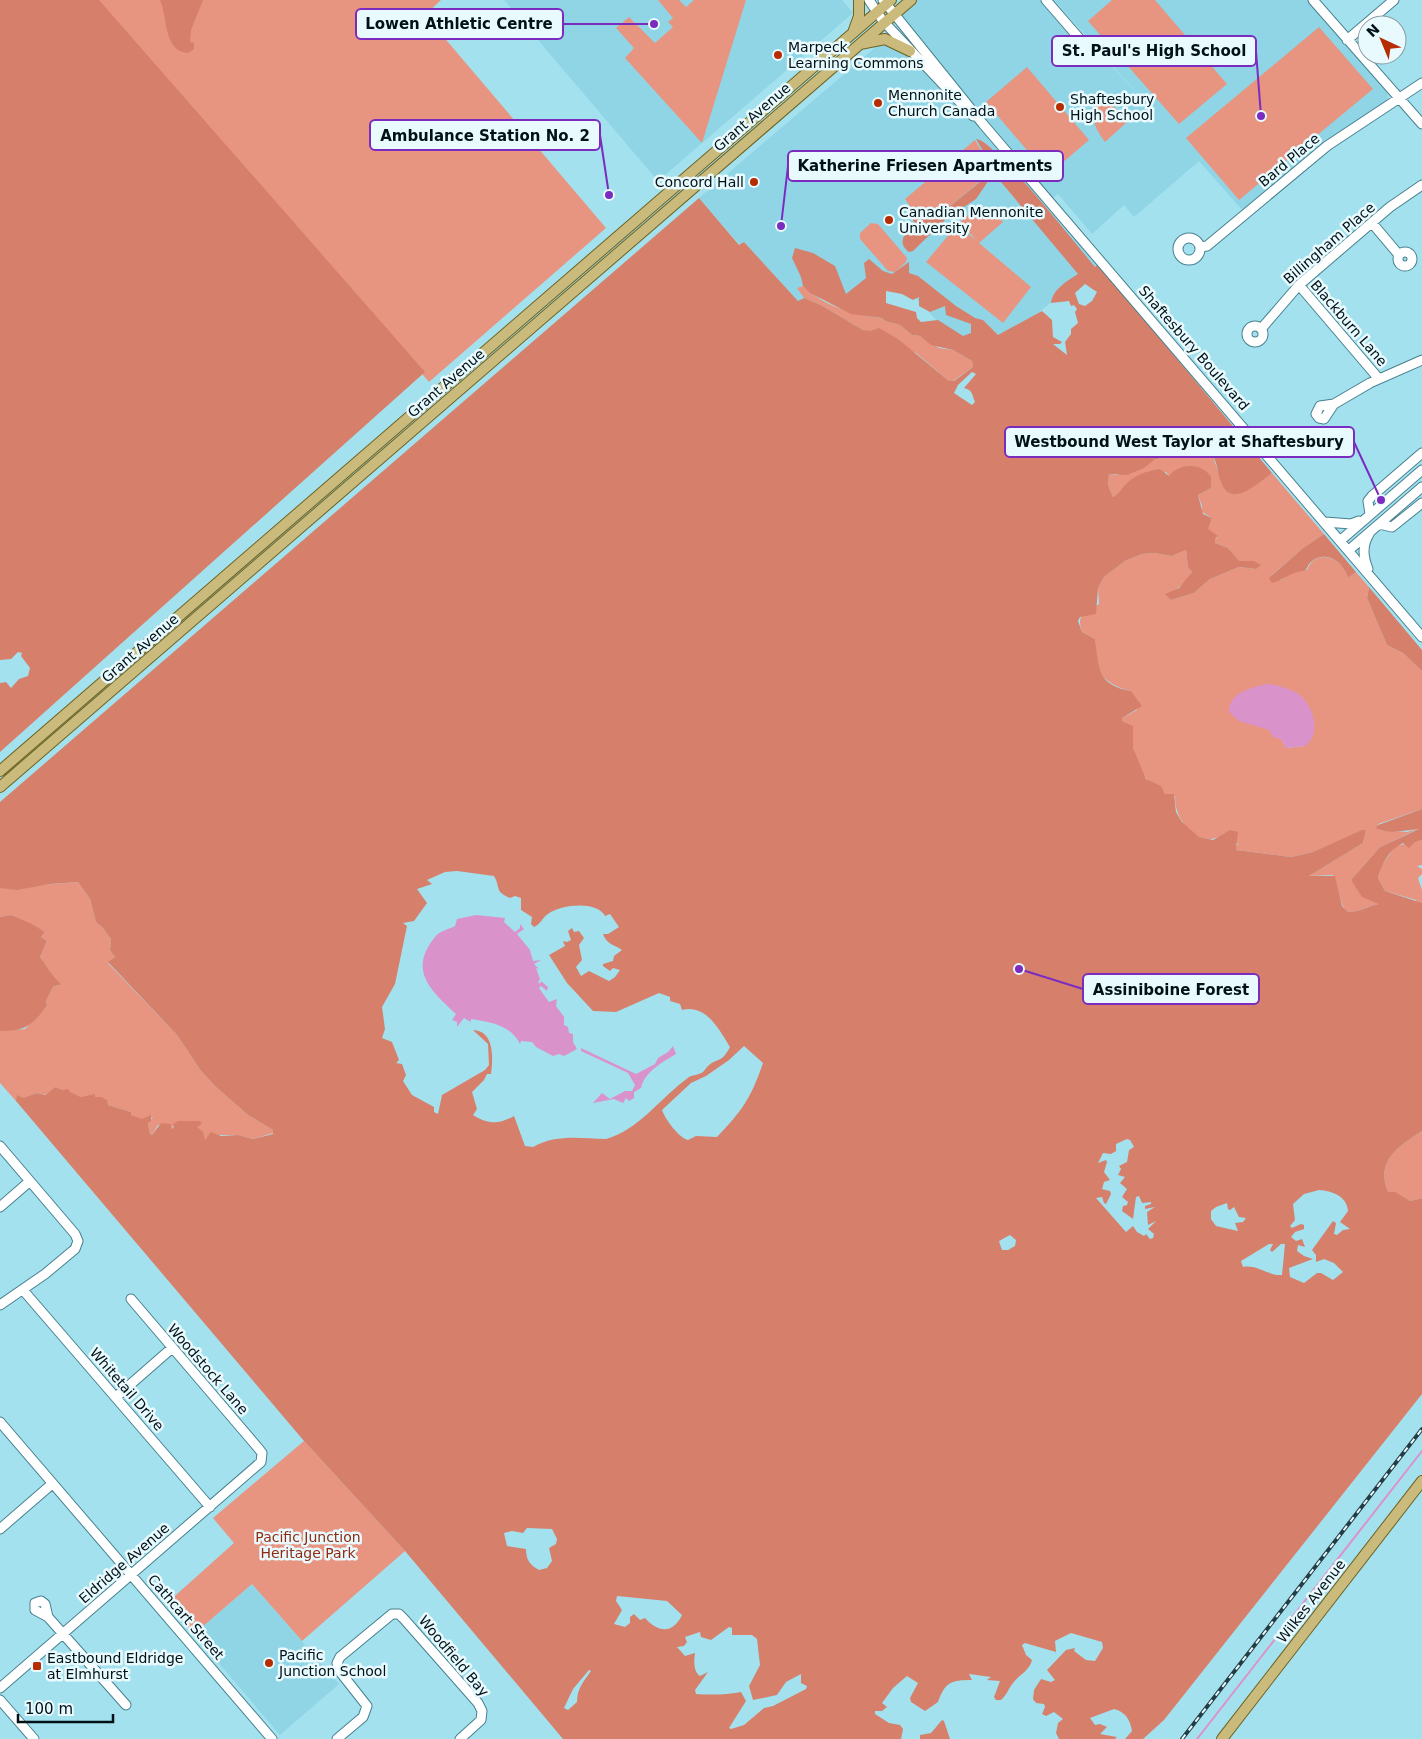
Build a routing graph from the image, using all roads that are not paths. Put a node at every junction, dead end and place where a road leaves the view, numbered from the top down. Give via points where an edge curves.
1 (858, 0) edge
2 (869, 0) edge
3 (911, 0) edge
4 (1046, 0) edge
5 (1313, 0) edge
6 (1394, 0) edge
7 (887, 1) edge
8 (878, 11) junction
9 (894, 15) junction
10 (884, 21) junction
11 (854, 32) junction
12 (1079, 38) dead end
13 (1347, 40) junction
14 (857, 45) junction
15 (910, 51) junction
16 (1422, 83) edge
17 (1400, 98) junction
18 (983, 124) junction
19 (1422, 124) edge
20 (1422, 185) edge
21 (1372, 223) junction
22 (1200, 247) dead end
23 (1399, 255) dead end
24 (1299, 285) junction
25 (1260, 329) dead end
26 (1422, 360) edge
27 (1379, 379) junction
28 (1334, 404) dead end
29 (1422, 453) edge
30 (1422, 470) edge
31 (1422, 487) edge
32 (1422, 503) edge
33 (1367, 516) junction
34 (1325, 522) junction
35 (1376, 527) junction
36 (1341, 540) junction
37 (1349, 550) junction
38 (1372, 578) junction
39 (1422, 637) edge
40 (0, 771) edge
41 (0, 787) edge
42 (0, 1146) edge
43 (30, 1181) junction
44 (0, 1207) edge
45 (23, 1290) junction
46 (131, 1299) dead end
47 (0, 1305) edge
48 (172, 1348) junction
49 (116, 1397) junction
50 (0, 1422) edge
51 (262, 1457) joint
52 (1422, 1481) edge
53 (52, 1484) junction
54 (210, 1507) junction
55 (0, 1529) edge
56 (131, 1575) junction
57 (48, 1617) dead end
58 (64, 1633) junction
59 (0, 1688) edge
60 (0, 1700) edge
61 (126, 1705) dead end
62 (34, 1739) edge
63 (272, 1739) edge
64 (337, 1739) edge
65 (460, 1739) edge
66 (1222, 1739) edge

1 - 11 main road via 859,16
2 - 8 street, Shaftesbury Boulevard
3 - 9 main road, Grant Avenue
4 - 12 street
5 - 13 street
6 - 13 street
7 - 8 main road, Grant Avenue
7 - 9 street, Shaftesbury Boulevard
8 - 10 street, Shaftesbury Boulevard
8 - 11 main road, Grant Avenue
9 - 10 main road, Grant Avenue
9 - 18 street, Shaftesbury Boulevard
10 - 14 main road, Grant Avenue
10 - 15 street, Shaftesbury Boulevard
11 - 40 main road, Grant Avenue
13 - 17 street
14 - 15 main road via 885,39
14 - 41 main road, Grant Avenue
15 - 18 street, Shaftesbury Boulevard
16 - 17 street, Bard Place
17 - 19 street
17 - 22 street, Bard Place via 1340,136 1207,246
18 - 34 street, Shaftesbury Boulevard
20 - 21 street, Billingham Place
21 - 23 street
21 - 24 street, Billingham Place
24 - 25 street, Billingham Place
24 - 27 street, Blackburn Lane
26 - 27 street
27 - 28 street
29 - 33 street via 1372,496 1368,501
30 - 33 street
31 - 35 street
32 - 35 street via 1392,527
33 - 34 street via 1351,524
33 - 36 street
34 - 36 street, Shaftesbury Boulevard
35 - 37 street
35 - 38 street via 1363,548
36 - 37 street, Shaftesbury Boulevard
37 - 38 street, Shaftesbury Boulevard
38 - 39 street, Shaftesbury Boulevard
42 - 43 street
43 - 44 street
43 - 45 street via 78,1241 75,1248
45 - 47 street
45 - 49 street, Whitetail Drive
46 - 48 street, Woodstock Lane
48 - 49 street
48 - 51 street, Woodstock Lane via 259,1448
49 - 54 street, Whitetail Drive
50 - 53 street, Cathcart Street
51 - 54 street, Eldridge Avenue via 258,1466
52 - 66 main road, Wilkes Avenue
53 - 55 street
53 - 56 street, Cathcart Street
54 - 56 street, Eldridge Avenue
56 - 58 street, Eldridge Avenue
56 - 63 street, Cathcart Street
57 - 58 street
58 - 59 street, Eldridge Avenue
58 - 61 street
60 - 62 street
64 - 65 street, Woodfield Bay via 363,1717 367,1706 341,1673 337,1663 340,1656 392,1614 404,1618 478,1703 482,1711 481,1720

